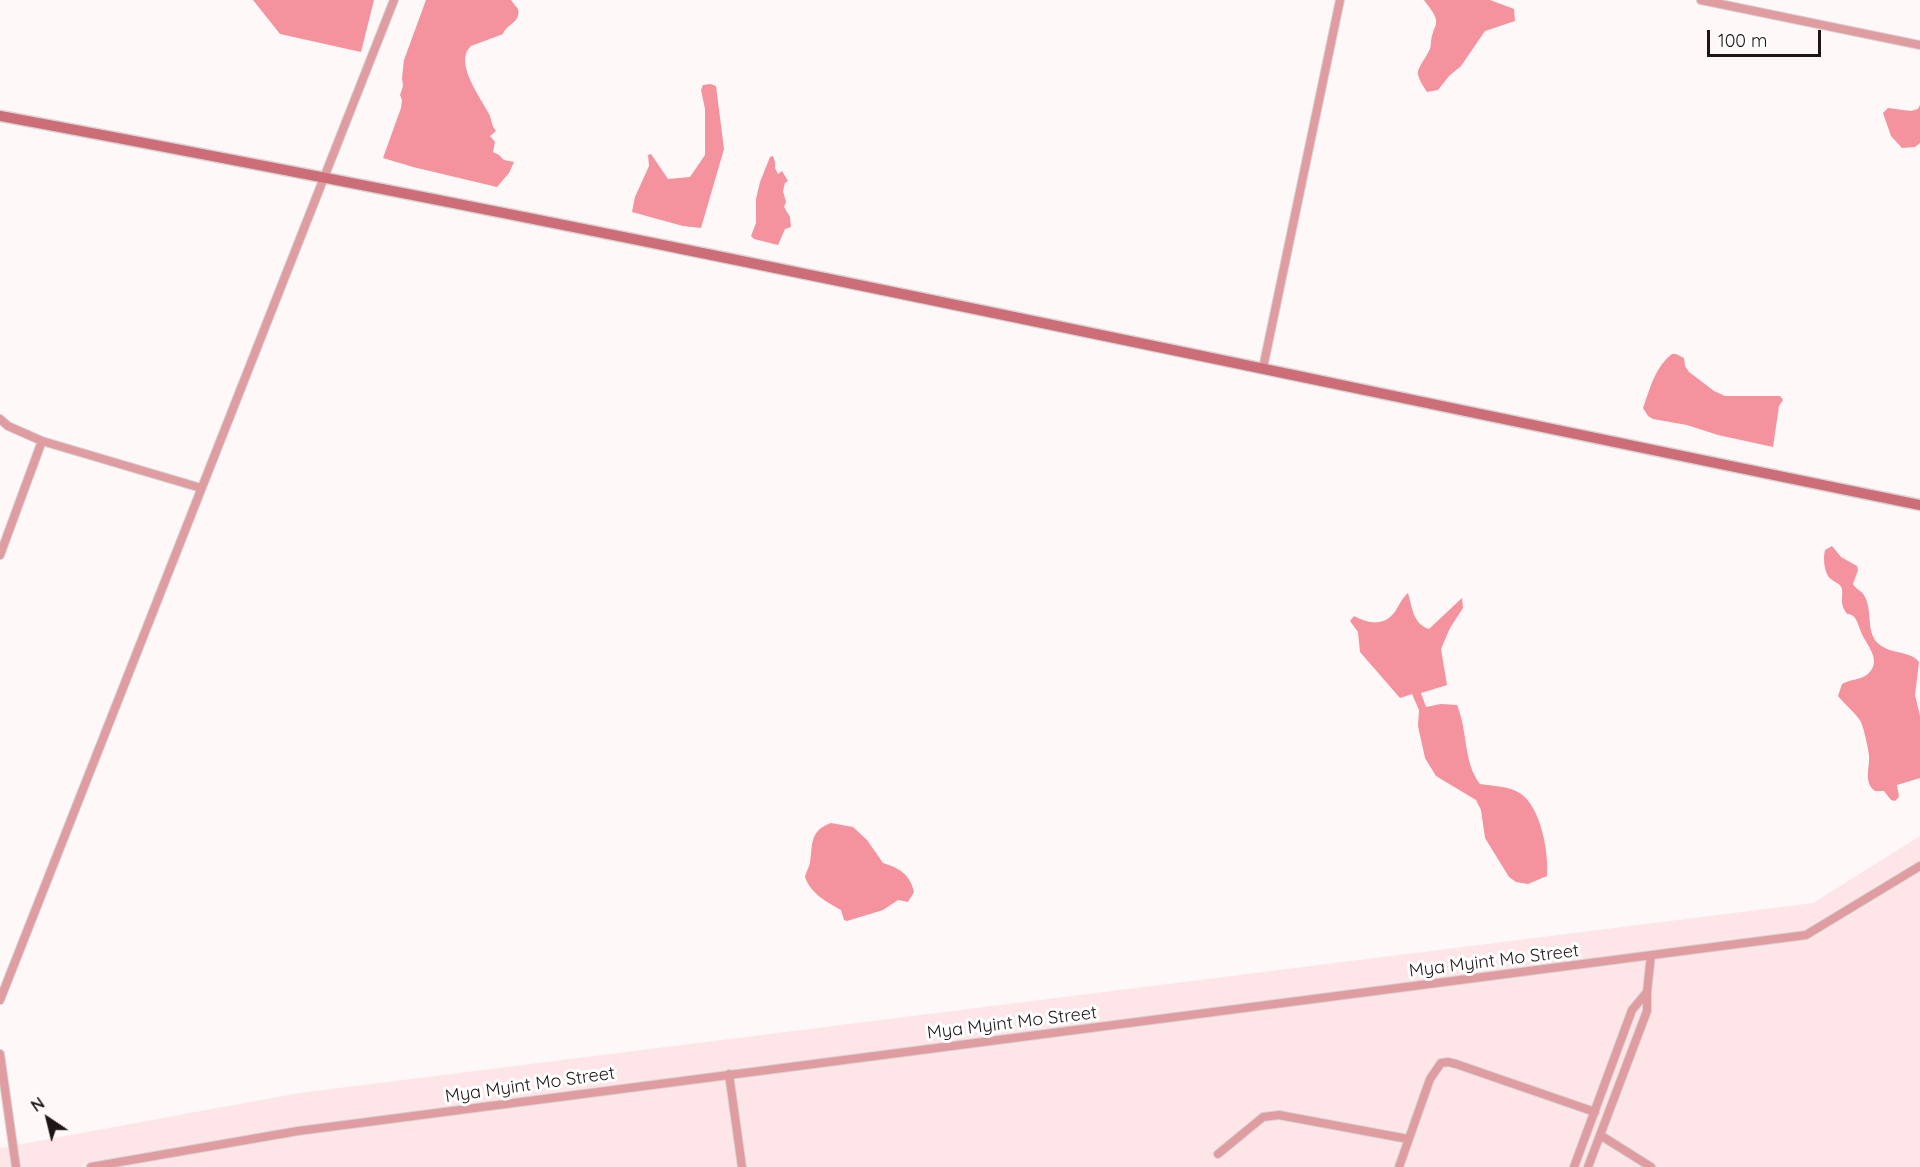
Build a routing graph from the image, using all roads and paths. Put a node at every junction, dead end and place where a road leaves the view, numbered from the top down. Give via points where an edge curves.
1 (394, 0) edge
2 (1340, 0) edge
3 (1701, 0) edge
4 (1920, 45) edge
5 (0, 116) edge
6 (323, 177) junction
7 (1263, 368) junction
8 (0, 419) edge
9 (42, 441) junction
10 (201, 488) junction
11 (1920, 506) edge
12 (0, 555) edge
13 (1920, 866) edge
14 (1651, 955) junction
15 (3, 981) edge
16 (1647, 992) junction
17 (0, 1000) edge
18 (0, 1054) edge
19 (729, 1074) junction
20 (1595, 1112) junction
21 (1600, 1135) junction
22 (1408, 1139) junction
23 (1218, 1154) dead end
24 (16, 1167) edge
25 (91, 1167) edge
26 (742, 1167) edge
27 (1399, 1167) edge
28 (1574, 1167) edge
29 (1588, 1167) edge
30 (1651, 1167) edge

1 - 6 street
2 - 7 street
3 - 4 street
5 - 6 main road
6 - 7 main road
6 - 10 street
7 - 11 main road
8 - 9 street
9 - 10 street
9 - 12 street
10 - 15 street
13 - 14 street, Mya Myint Mo Street via 1806,935
14 - 16 street
14 - 19 street, Mya Myint Mo Street
15 - 17 street
16 - 20 street via 1632,1010
16 - 21 street via 1647,1011
18 - 24 street
19 - 25 street, Mya Myint Mo Street via 298,1131
19 - 26 street
20 - 22 street via 1456,1064 1441,1063 1430,1079
20 - 28 street
21 - 29 street
21 - 30 street
22 - 23 street via 1270,1115
22 - 27 street

